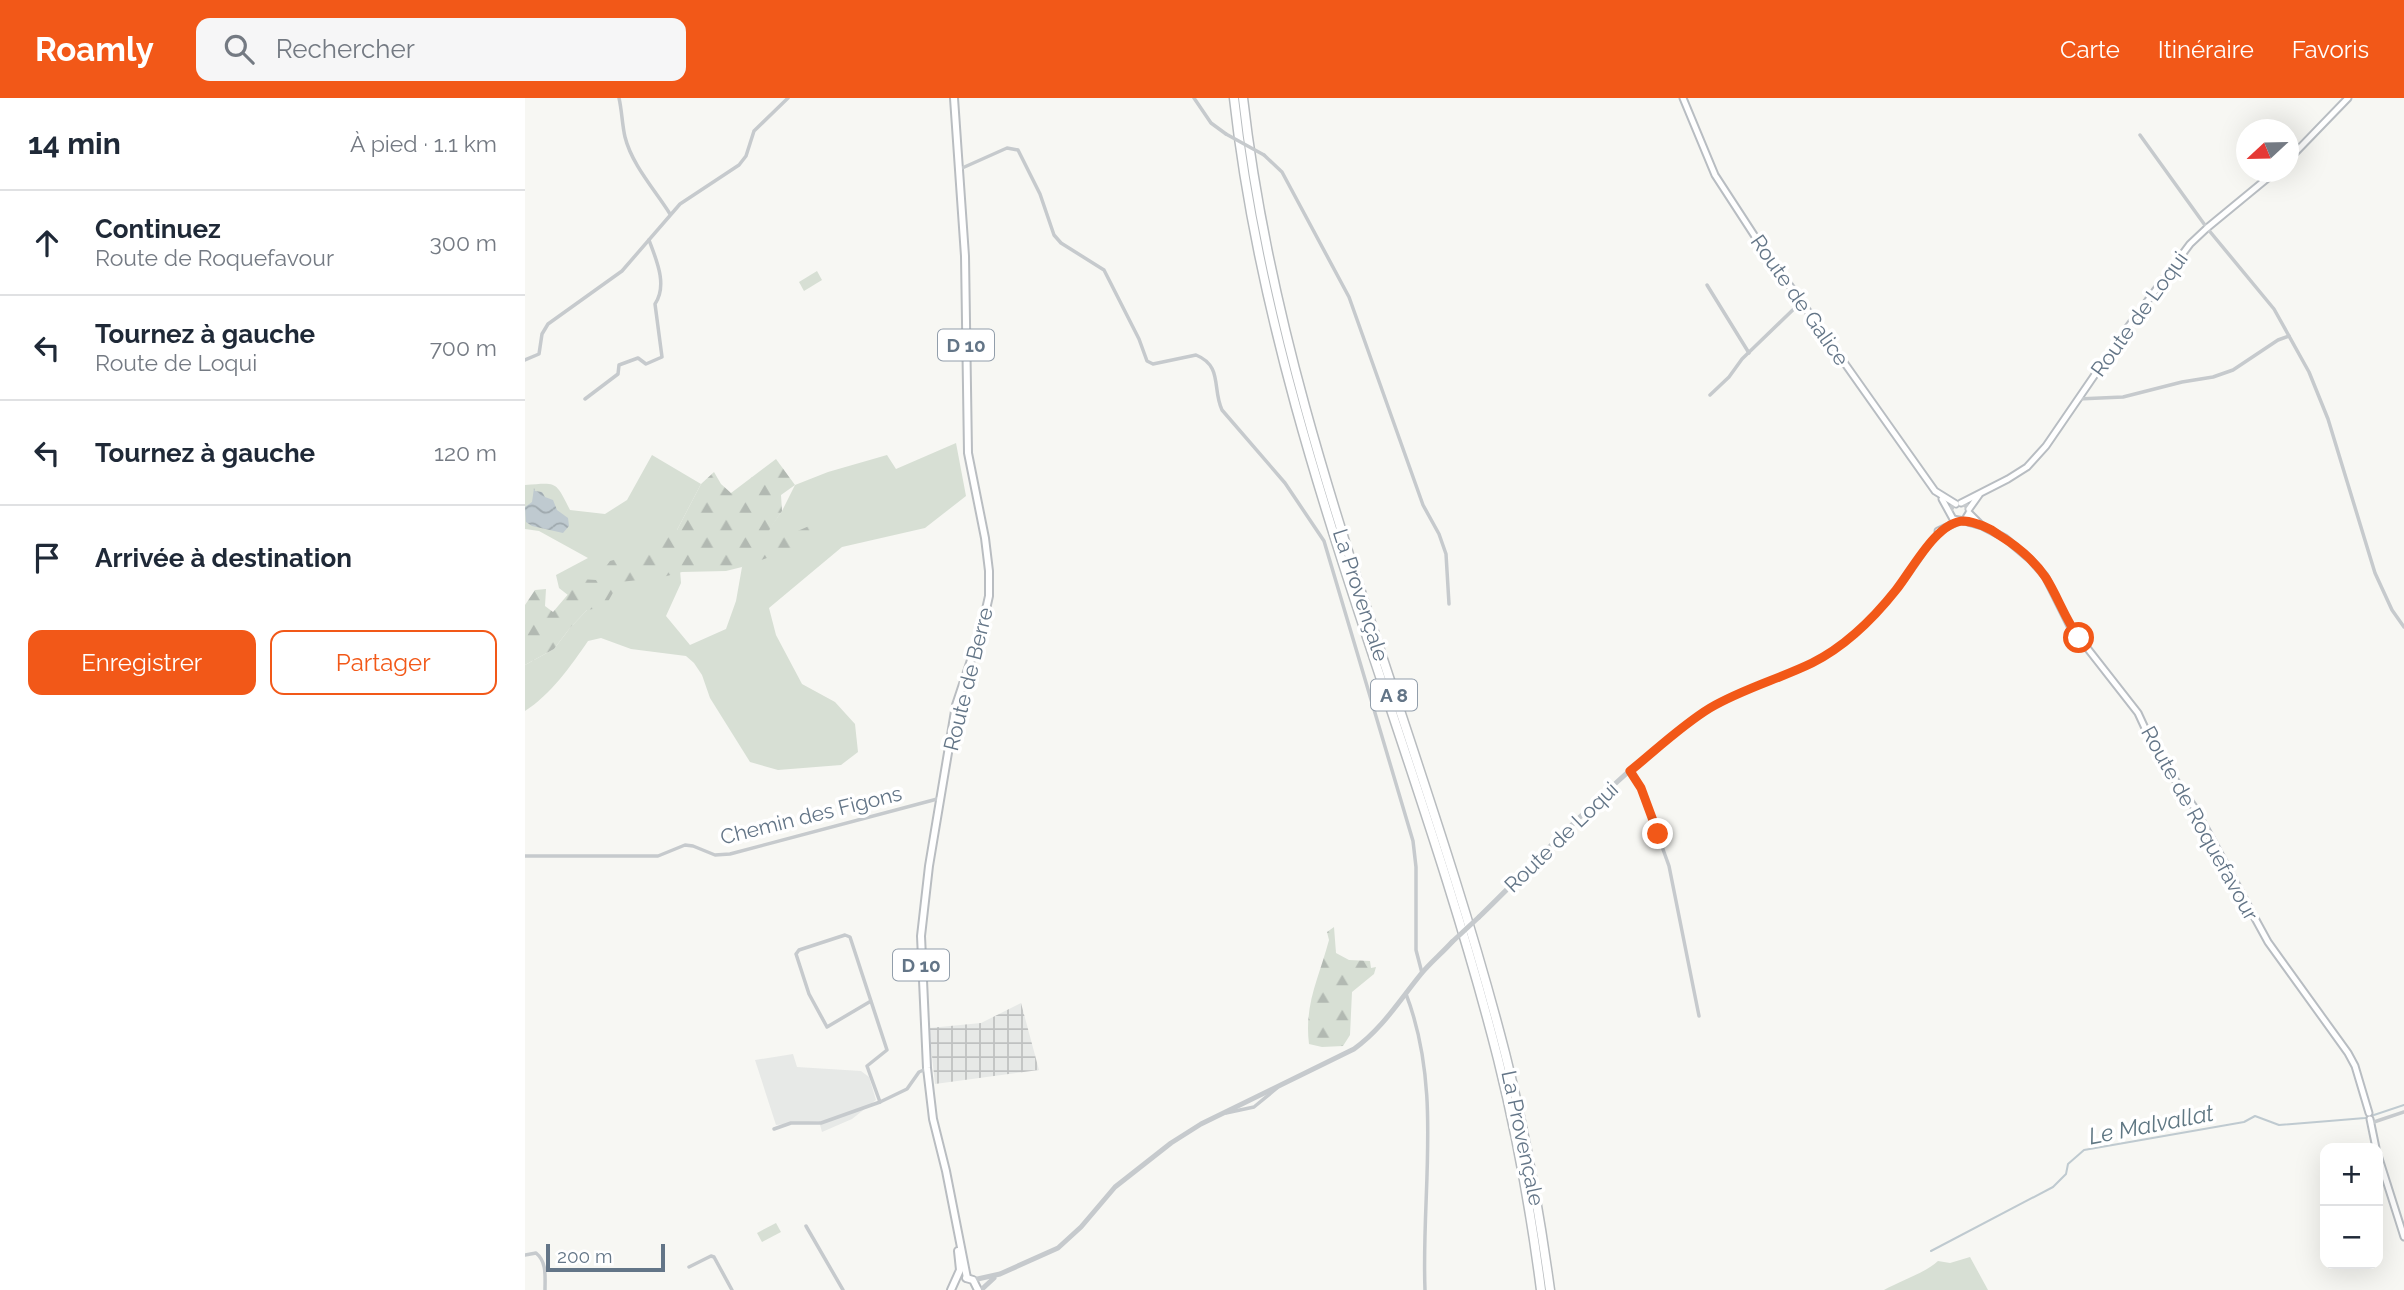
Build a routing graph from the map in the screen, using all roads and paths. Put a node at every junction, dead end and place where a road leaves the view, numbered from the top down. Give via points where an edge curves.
1 (619, 98) edge
2 (788, 98) edge
3 (954, 98) edge
4 (1194, 98) edge
5 (1234, 98) edge
6 (1243, 98) edge
7 (1683, 98) edge
8 (2348, 98) edge
9 (2140, 135) dead end
10 (2299, 148) edge
11 (959, 169) junction
12 (2262, 182) edge
13 (670, 214) junction
14 (2207, 228) junction
15 (649, 240) junction
16 (1707, 285) dead end
17 (1801, 302) junction
18 (2289, 336) junction
19 (1749, 353) junction
20 (525, 360) edge
21 (1710, 395) dead end
22 (585, 399) dead end
23 (2078, 399) junction
24 (1981, 493) junction
25 (1937, 494) junction
26 (1958, 503) junction
27 (1969, 511) junction
28 (1950, 514) junction
29 (1960, 522) junction
30 (1982, 526) junction
31 (1938, 531) junction
32 (1449, 604) dead end
33 (2404, 627) edge
34 (1630, 771) junction
35 (941, 798) junction
36 (525, 856) edge
37 (1422, 972) junction
38 (1406, 994) junction
39 (871, 1001) junction
40 (1699, 1016) dead end
41 (927, 1068) junction
42 (880, 1102) junction
43 (2404, 1112) edge
44 (2370, 1118) junction
45 (774, 1129) dead end
46 (936, 1133) junction
47 (2375, 1143) edge
48 (2383, 1171) edge
49 (806, 1226) dead end
50 (2404, 1237) edge
51 (525, 1255) edge
52 (689, 1267) dead end
53 (1000, 1274) junction
54 (970, 1279) junction
55 (956, 1280) junction
56 (951, 1289) edge
57 (545, 1290) edge
58 (732, 1290) edge
59 (843, 1290) edge
60 (979, 1290) edge
61 (1425, 1290) edge
62 (1541, 1290) edge
63 (1550, 1290) edge

1 - 13 street via 629,147
2 - 13 street via 754,131 739,165
3 - 11 main road, Route de Berre
4 - 32 street, bridge via 1211,123 1276,165 1351,301 1423,505 1446,554
5 - 62 highway, La Provençale / A 8 via 1255,237 1282,362 1339,558 1480,992 1515,1132
6 - 63 highway, La Provençale / A 8 via 1263,234 1291,358 1333,510 1488,989 1523,1130
7 - 17 main road, Route de Galice via 1715,175
8 - 10 main road
9 - 14 street
11 - 35 main road, Route de Berre / D 10 via 968,453 989,583 982,627 956,705
11 - 37 street via 1007,148 1018,150 1054,235 1104,270 1147,361 1153,364 1196,355 1205,360 1217,379 1222,410 1280,476 1321,536 1413,841 1416,950
12 - 14 main road, Route de Loqui
13 - 15 street
14 - 18 street via 2274,309
14 - 23 main road, Route de Loqui via 2165,275
15 - 20 street via 619,273 548,324 540,354
15 - 22 street via 661,274 655,304 662,357 646,364 638,358 619,365 618,374
16 - 19 street
17 - 19 street
17 - 25 main road, Route de Galice
18 - 23 street via 2213,377 2123,397
18 - 33 street via 2328,419 2375,573
19 - 21 street
23 - 24 main road, Route de Loqui via 2046,446 2020,473
24 - 26 main road, Route de Loqui
24 - 27 main road
25 - 26 main road
25 - 28 main road, Route de Galice
26 - 27 street
26 - 28 street
27 - 29 main road
27 - 30 main road
28 - 29 main road, Route de Galice
28 - 31 main road
29 - 30 main road
29 - 31 main road
30 - 44 main road, Route de Roquefavour via 2014,545 2045,576 2070,626 2138,713 2157,754 2194,807 2268,942 2348,1053
31 - 34 street, Route de Loqui via 1888,601 1848,640 1814,662 1709,709
34 - 37 street, Route de Loqui, bridge
34 - 40 street via 1641,788 1669,866
35 - 36 street, Chemin des Figons via 730,854 715,855 685,845 658,856
35 - 41 main road, Route de Berre / D 10 via 921,936
37 - 38 street, Route de Loqui
38 - 53 street, Route de Loqui via 1381,1026 1354,1049 1171,1143 1108,1194 1058,1248
38 - 61 street via 1416,1019 1429,1118
39 - 39 street via 850,937 845,934 796,954 809,994 827,1027
39 - 42 street via 887,1050 867,1066
41 - 42 street via 907,1089
41 - 46 main road, Route de Berre / D 10
42 - 45 street via 821,1123 791,1123
43 - 44 street
44 - 47 main road, Route de Roquefavour
46 - 54 main road, Route de Berre / D 10
46 - 55 main road, Route de Berre / D 10 via 958,1252
48 - 50 main road
49 - 59 street
51 - 57 street via 539,1255
52 - 58 street via 714,1257
53 - 54 street
53 - 60 street
54 - 55 main road
54 - 60 main road, Route de Berre
55 - 56 main road

